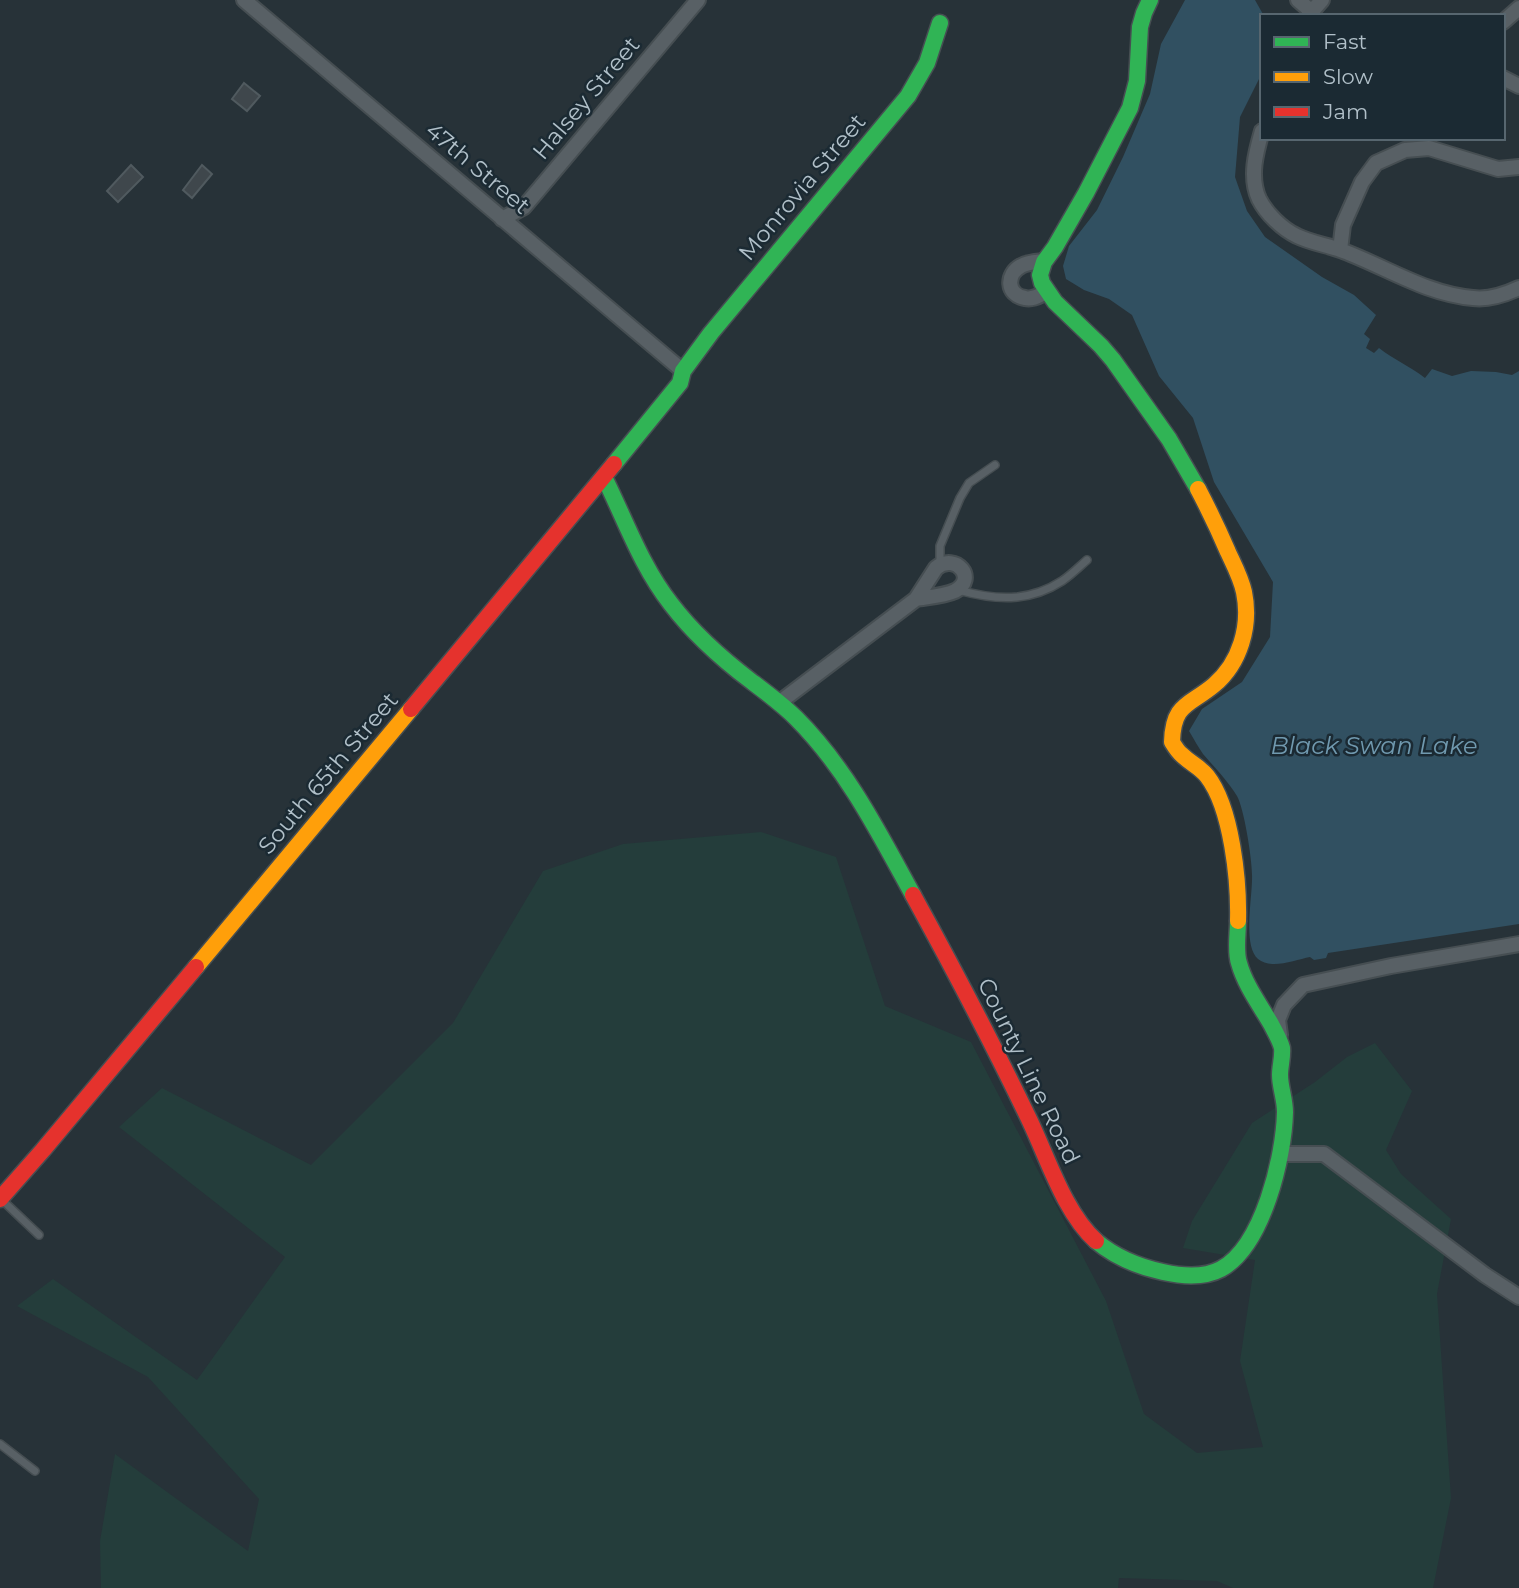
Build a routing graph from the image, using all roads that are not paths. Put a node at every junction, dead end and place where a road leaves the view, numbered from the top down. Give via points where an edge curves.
1 (244, 0) edge
2 (698, 0) edge
3 (1150, 0) edge
4 (1298, 0) edge
5 (1322, 0) edge
6 (1519, 8) edge
7 (1310, 14) edge
8 (1505, 20) edge
9 (940, 23) dead end
10 (1260, 140) edge
11 (1519, 167) edge
12 (502, 219) junction
13 (1340, 250) junction
14 (1044, 261) junction
15 (1519, 288) edge
16 (1047, 292) junction
17 (684, 371) junction
18 (995, 465) dead end
19 (604, 477) junction
20 (1087, 560) dead end
21 (940, 565) junction
22 (957, 590) junction
23 (916, 599) junction
24 (780, 702) junction
25 (1519, 944) edge
26 (1282, 1048) junction
27 (1280, 1154) junction
28 (0, 1199) edge
29 (39, 1235) dead end
30 (1519, 1297) edge
31 (0, 1444) edge
32 (35, 1471) dead end

1 - 12 street, 47th Street
2 - 12 street, Halsey Street via 524,207
3 - 14 street via 1139,27 1132,104 1085,198
4 - 7 street
5 - 7 street
6 - 8 street
9 - 17 street, Monrovia Street via 927,63 908,96
10 - 13 street via 1253,173 1259,199 1275,220 1296,236
11 - 13 street via 1499,169 1429,148 1405,150 1376,163 1343,225
12 - 17 street, 47th Street
13 - 15 street via 1450,296 1495,298
14 - 16 street via 1040,275
14 - 16 street via 1023,264 1009,280 1010,288 1027,299
16 - 26 street via 1103,347 1171,442 1208,508 1245,593 1247,612 1234,662 1223,678 1182,707 1172,725 1172,742 1210,781 1226,820 1238,903 1238,962
17 - 19 street, South 65th Street via 680,383
18 - 21 lane via 969,483 960,498 940,545
19 - 24 street, County Line Road via 663,594 714,649
19 - 28 street, South 65th Street
20 - 22 lane via 1042,592 1011,599
21 - 22 street via 955,563 962,569 964,583
21 - 23 street
22 - 23 street
23 - 24 street
24 - 27 street, County Line Road via 830,757 857,797 972,1005 1069,1205 1101,1246 1136,1264 1185,1276 1223,1269 1238,1255 1263,1215
25 - 26 street via 1303,985 1284,1005 1278,1020
26 - 27 street, County Line Road via 1285,1108
27 - 30 street via 1324,1154
28 - 29 lane
31 - 32 lane

